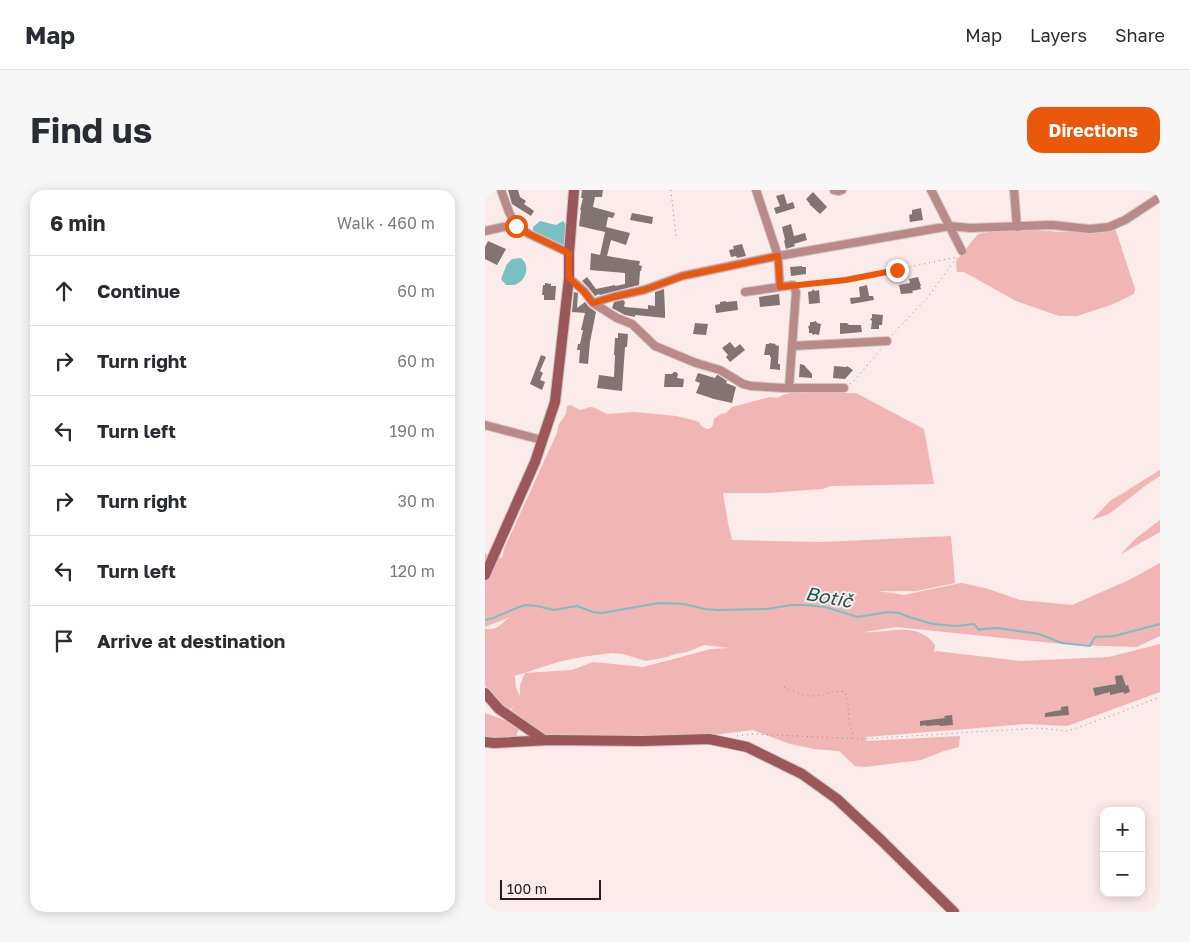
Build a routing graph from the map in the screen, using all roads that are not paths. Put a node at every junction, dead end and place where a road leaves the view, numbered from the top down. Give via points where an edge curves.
1 (501, 190) edge
2 (574, 190) edge
3 (756, 190) edge
4 (834, 190) edge
5 (842, 190) edge
6 (931, 190) edge
7 (1014, 190) edge
8 (1160, 197) edge
9 (516, 226) junction
10 (949, 226) junction
11 (1017, 227) junction
12 (485, 231) edge
13 (569, 253) junction
14 (960, 254) road end
15 (778, 256) junction
16 (569, 278) junction
17 (780, 287) junction
18 (745, 292) dead end
19 (593, 303) junction
20 (887, 341) road end
21 (792, 346) junction
22 (789, 388) junction
23 (844, 388) road end
24 (485, 424) edge
25 (542, 440) junction
26 (485, 575) edge
27 (485, 693) edge
28 (544, 740) junction
29 (485, 742) edge
30 (954, 912) edge

1 - 9 street
2 - 13 street
3 - 15 street
4 - 5 street
6 - 10 street
7 - 11 street
8 - 11 street via 1109,227
9 - 12 street
9 - 13 street
10 - 11 street
10 - 14 street
10 - 15 street
13 - 16 street
15 - 17 street
15 - 19 street via 683,276
16 - 19 street
16 - 25 street via 555,402
17 - 18 street
17 - 21 street via 793,285 796,292
19 - 22 street via 632,324 655,346 696,364 720,370 743,384
20 - 21 street
21 - 22 street
22 - 23 street
24 - 25 street
25 - 26 street
27 - 28 street via 499,709
28 - 29 street
28 - 30 street via 709,739 747,747 802,774 837,799

